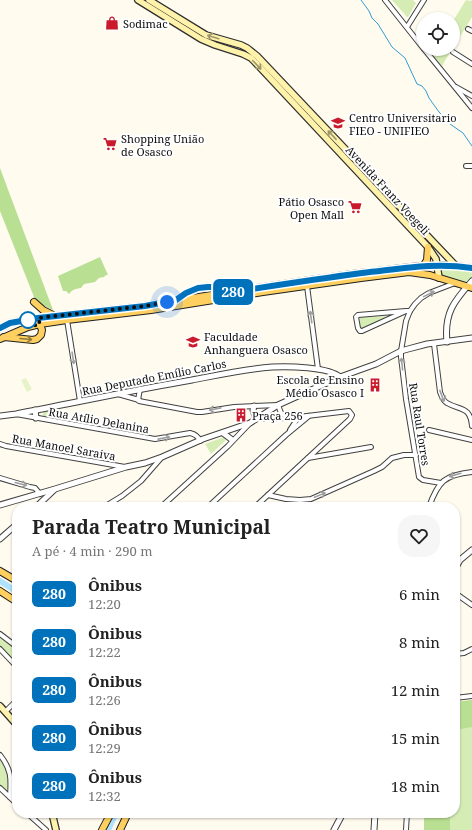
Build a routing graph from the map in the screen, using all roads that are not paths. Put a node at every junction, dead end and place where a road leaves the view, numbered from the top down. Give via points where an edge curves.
1 (138, 0) edge
2 (149, 0) edge
3 (385, 0) edge
4 (422, 0) edge
5 (177, 24) junction
6 (192, 27) junction
7 (407, 27) junction
8 (416, 38) edge
9 (238, 44) junction
10 (246, 48) junction
11 (240, 53) junction
12 (430, 56) edge
13 (459, 56) edge
14 (472, 64) edge
15 (452, 85) junction
16 (472, 96) edge
17 (472, 108) edge
18 (466, 166) dead end
19 (472, 166) edge
20 (416, 224) junction
21 (411, 228) junction
22 (428, 247) junction
23 (424, 265) junction
24 (438, 265) junction
25 (455, 266) junction
26 (472, 268) edge
27 (439, 278) junction
28 (472, 281) edge
29 (455, 283) junction
30 (307, 286) junction
31 (469, 287) edge
32 (34, 302) dead end
33 (408, 311) junction
34 (54, 316) junction
35 (67, 320) junction
36 (39, 321) junction
37 (0, 328) edge
38 (1, 338) edge
39 (472, 338) edge
40 (447, 342) junction
41 (434, 344) junction
42 (401, 351) junction
43 (318, 369) junction
44 (340, 377) junction
45 (140, 389) junction
46 (118, 394) junction
47 (138, 400) junction
48 (80, 401) junction
49 (278, 405) junction
50 (254, 406) junction
51 (35, 410) junction
52 (281, 413) junction
53 (16, 414) junction
54 (309, 415) junction
55 (0, 416) edge
56 (296, 417) junction
57 (36, 418) junction
58 (290, 418) junction
59 (256, 419) junction
60 (276, 419) junction
61 (250, 423) junction
62 (472, 426) edge
63 (239, 427) junction
64 (429, 430) dead end
65 (223, 432) junction
66 (286, 435) junction
67 (230, 439) junction
68 (472, 440) edge
69 (200, 441) junction
70 (0, 444) edge
71 (228, 446) junction
72 (371, 447) dead end
73 (416, 455) junction
74 (162, 457) junction
75 (308, 458) junction
76 (145, 462) junction
77 (126, 467) junction
78 (472, 472) edge
79 (0, 478) edge
80 (141, 481) junction
81 (440, 483) junction
82 (55, 489) junction
83 (40, 494) junction
84 (268, 495) junction
85 (39, 502) edge
86 (42, 502) edge
87 (112, 502) edge
88 (166, 502) edge
89 (213, 502) edge
90 (260, 502) edge
91 (431, 502) edge
92 (0, 505) edge
93 (12, 528) edge
94 (0, 539) edge
95 (472, 550) edge
96 (460, 560) edge
97 (0, 571) edge
98 (12, 578) edge
99 (0, 591) edge
100 (460, 596) edge
101 (12, 599) edge
102 (472, 604) edge
103 (0, 634) edge
104 (12, 643) edge
105 (0, 649) edge
106 (472, 649) edge
107 (460, 653) edge
108 (12, 662) edge
109 (472, 696) edge
110 (460, 697) edge
111 (12, 705) edge
112 (0, 706) edge
113 (5, 712) junction
114 (12, 720) edge
115 (0, 755) edge
116 (0, 788) edge
117 (10, 797) joint
118 (33, 818) edge
119 (53, 818) edge
120 (108, 818) edge
121 (126, 818) edge
122 (340, 818) edge
123 (375, 818) edge
124 (407, 818) edge
125 (46, 830) edge
126 (56, 830) edge
127 (102, 830) edge
128 (120, 830) edge
129 (334, 830) edge
130 (374, 830) edge
131 (406, 830) edge

1 - 5 main road, Avenida Franz Voegeli
2 - 6 main road, Avenida Franz Voegeli
3 - 7 street
4 - 7 street
5 - 6 main road via 183,23
5 - 11 main road, Avenida Franz Voegeli via 206,42
9 -> 6 main road, Avenida Franz Voegeli via 211,37
7 - 8 street
9 - 10 main road, Avenida Franz Voegeli
9 - 11 main road
10 - 11 main road
20 -> 10 main road, Avenida Franz Voegeli via 260,59
11 -> 21 main road, Avenida Franz Voegeli via 255,62
12 - 15 street
13 - 14 street
15 - 16 street
15 - 17 street
18 - 19 street
20 - 21 main road
20 - 25 main road, Avenida Franz Voegeli
21 - 22 main road, Avenida Franz Voegeli
22 - 23 main road
22 - 24 main road, Avenida Franz Voegeli
23 - 24 main road
23 - 34 main road via 145,306
24 - 25 main road
24 - 27 main road, Avenida Franz Voegeli
25 - 26 main road
27 - 29 main road
27 - 30 main road via 409,272
28 - 31 street
29 - 31 main road
33 -> 29 street via 421,298
30 - 35 main road
43 -> 30 street
31 - 40 street via 450,310 446,328
32 - 34 main road
33 - 33 street via 358,315 358,328 362,331
33 - 42 street, Rua Raul Torres
34 - 36 main road
35 - 36 main road
35 -> 48 street
36 - 37 main road via 10,323
36 - 38 main road
38 -> 36 main road via 37,339 42,330
39 - 40 street
40 - 41 street
41 - 42 street
41 -> 62 street via 442,399 467,412 471,417
42 - 44 street via 376,364
73 -> 42 street, Rua Raul Torres via 403,379
43 - 44 street, Rua Deputado Emílio Carlos
43 - 45 street, Rua Deputado Emílio Carlos via 271,367
44 - 49 street
45 - 46 street, Rua Deputado Emílio Carlos
45 - 47 street
46 - 47 street
46 - 48 street, Rua Deputado Emílio Carlos
50 -> 47 street via 197,412
48 - 51 street, Rua Deputado Emílio Carlos
49 - 50 street
49 - 52 street
49 - 59 street
50 - 59 street
51 - 53 street, Rua Deputado Emílio Carlos
51 - 57 street
52 - 58 street
52 - 60 street
53 - 55 street, Rua Deputado Emílio Carlos
53 - 57 street, Rua Atílio Delanina
54 - 56 street
54 - 66 street
54 - 75 street via 349,411 352,415
56 - 58 street
56 - 66 street via 295,424
57 -> 69 street, Rua Atílio Delanina via 155,439 190,433
58 - 60 street
59 - 60 street
59 - 61 street
61 - 63 street
61 - 71 street
63 - 65 street
63 - 67 street
64 - 68 street
65 - 67 street
65 - 69 street
66 - 89 street
67 - 71 street
69 - 74 street
70 - 77 street, Rua Manoel Saraiva
71 - 88 street
72 - 75 street
73 - 81 street, Rua Raul Torres via 420,478
84 -> 73 street via 286,499 311,499 382,467 392,458
74 - 76 street
74 - 80 street
75 - 84 street
76 - 77 street
76 - 80 street via 149,467 148,472
77 - 82 street
78 -> 81 street via 450,476
79 -> 83 street via 35,488
80 - 87 street
81 - 91 street
82 - 83 street
82 - 86 street
83 - 85 street
83 - 92 street
84 - 90 street
93 - 94 street
95 - 96 street
97 - 98 main road
99 - 101 main road
100 - 102 street
103 - 104 street
105 - 108 street
106 - 107 street
109 - 110 street
111 - 113 street
112 - 113 main road
113 - 114 main road
115 - 117 street via 10,772
116 - 117 street
118 - 125 street
119 - 126 main road
120 - 127 main road
121 - 128 main road
122 - 129 street
123 - 130 street
124 - 131 street

